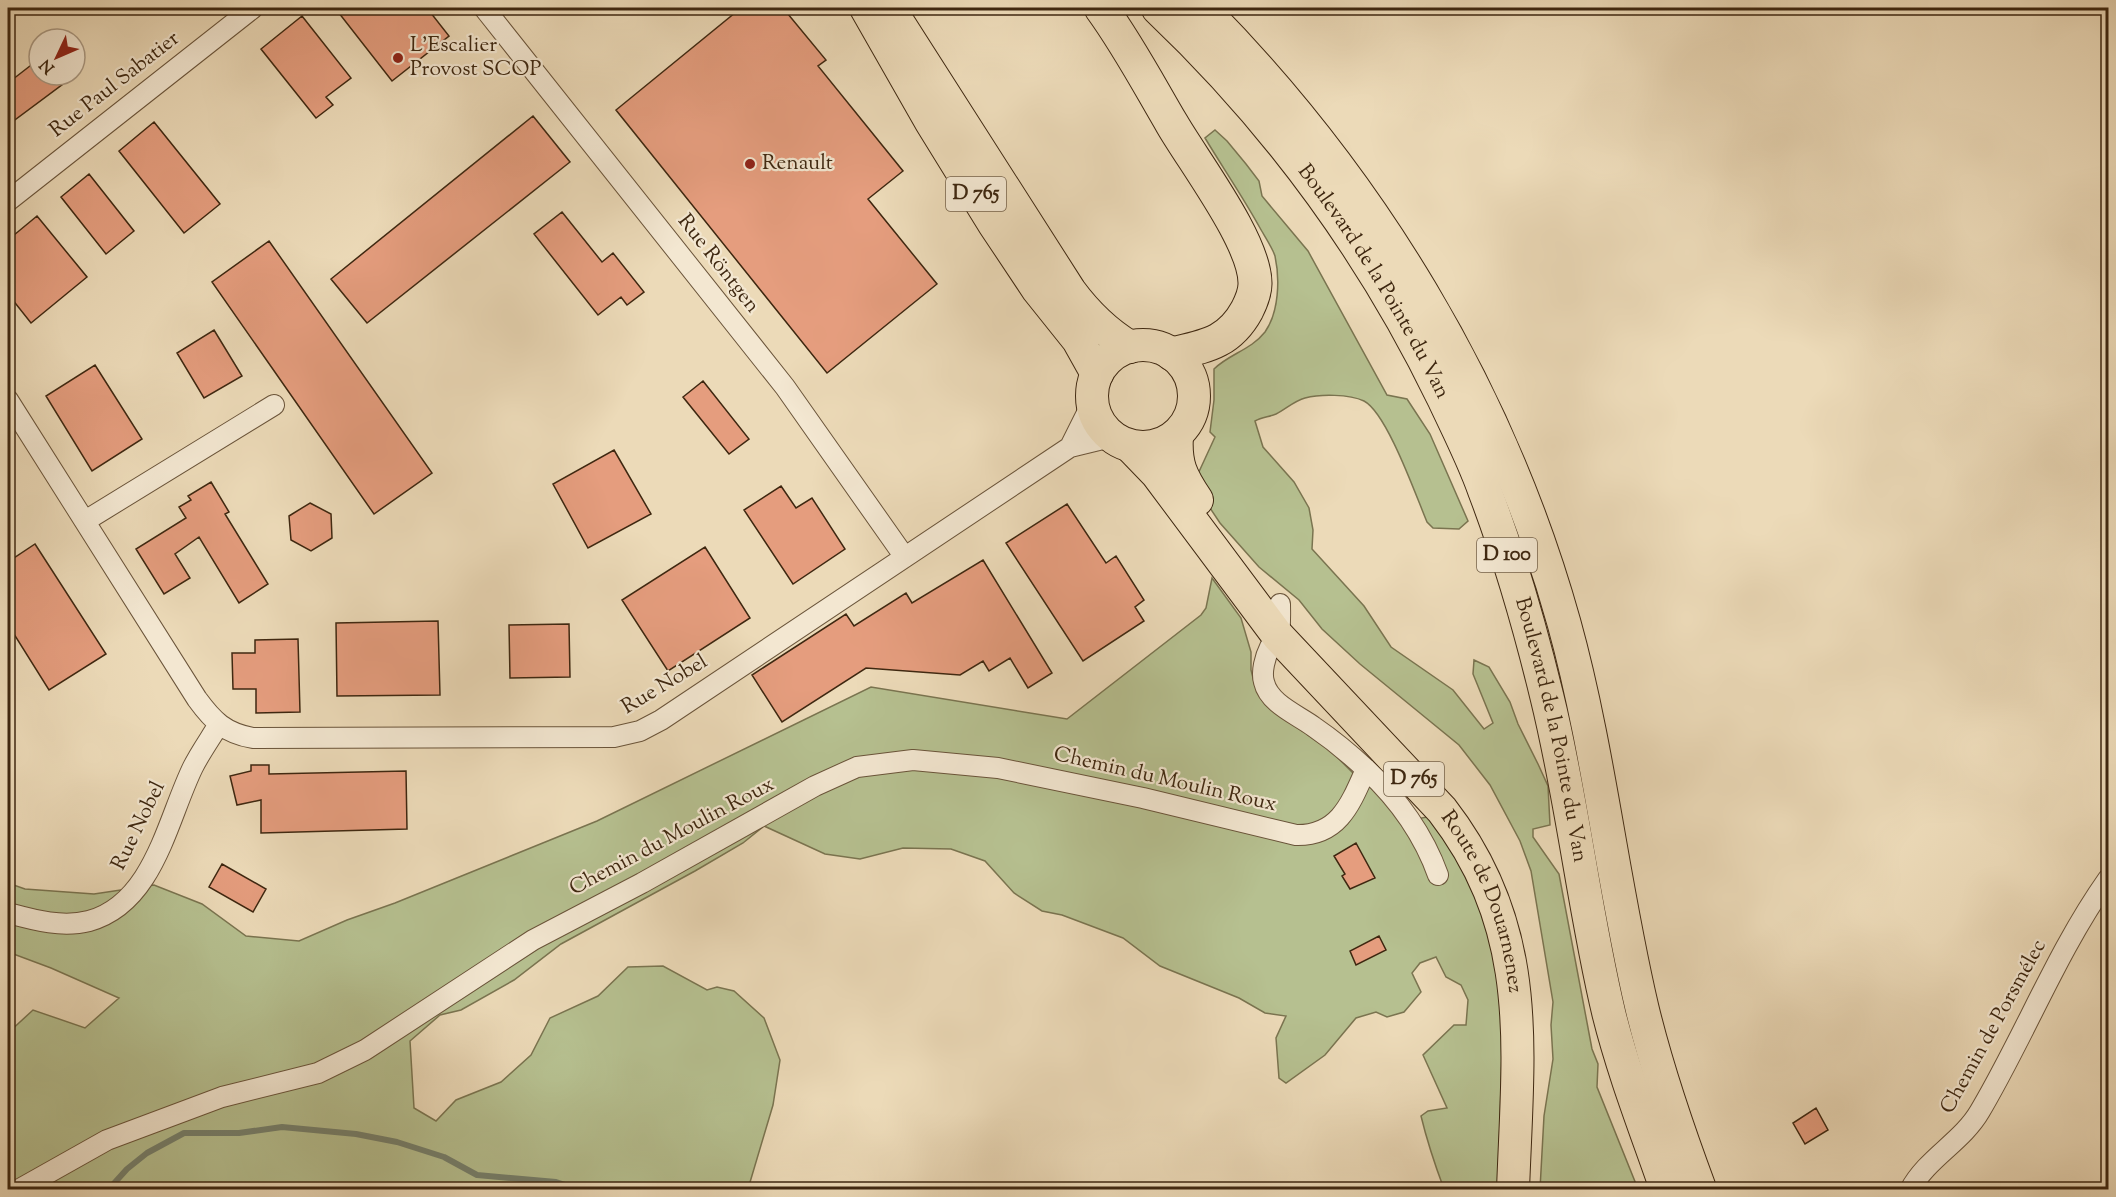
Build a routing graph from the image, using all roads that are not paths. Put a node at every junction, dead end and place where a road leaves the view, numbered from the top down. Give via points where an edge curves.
1 (253, 8) edge
2 (484, 8) edge
3 (866, 8) edge
4 (889, 8) edge
5 (1101, 8) edge
6 (1158, 8) edge
7 (1201, 8) edge
8 (8, 201) edge
9 (1130, 347) junction
10 (1172, 354) junction
11 (1094, 389) junction
12 (8, 400) edge
13 (274, 405) dead end
14 (1178, 435) junction
15 (1120, 441) junction
16 (1070, 447) junction
17 (85, 521) junction
18 (904, 556) junction
19 (1280, 604) junction
20 (1278, 636) junction
21 (219, 724) junction
22 (1366, 769) junction
23 (1438, 875) dead end
24 (2109, 879) edge
25 (8, 913) edge
26 (18, 1190) edge
27 (1513, 1190) edge
28 (1529, 1190) edge
29 (1667, 1190) edge
30 (1700, 1190) edge
31 (1910, 1190) edge

1 - 8 street, Rue Paul Sabatier
2 - 18 street, Rue Röntgen via 785,387
3 - 11 main road, D 765 via 994,224 1077,340
4 - 9 main road, D 765 via 1070,291 1089,316
5 - 10 highway via 1241,236 1255,271 1253,297 1233,330 1206,346
6 - 29 highway, Boulevard de la Pointe du Van / D 100 via 1252,106 1346,227 1389,294 1465,442 1528,623 1548,701 1610,1015
7 - 30 highway, Boulevard de la Pointe du Van / D 100 via 1281,94 1382,227 1449,341 1500,444 1564,623 1583,700 1642,1009
9 - 10 main road via 1152,346
9 - 11 main road via 1105,362
10 - 14 main road via 1184,365 1194,393 1193,408
11 - 15 main road via 1102,428
11 - 16 street
12 - 17 street, Rue Nobel
13 - 17 street
14 - 15 main road via 1147,448
14 - 19 main road, Route de Douarnenez / D 765 via 1178,466 1189,488
15 - 16 street, Rue Nobel
15 - 20 main road, Route de Douarnenez / D 765 via 1139,453 1157,474
16 - 18 street, Rue Nobel
17 - 21 street, Rue Nobel via 197,699
18 - 21 street, Rue Nobel via 661,720 629,735 253,738 237,735
19 - 20 street
19 - 28 main road, Route de Douarnenez / D 765 via 1340,678 1456,799 1482,836 1499,870 1524,940 1532,992 1534,1062
20 - 22 street via 1266,658 1266,688
20 - 27 main road, Route de Douarnenez / D 765 via 1442,810 1460,833 1487,882 1505,935 1516,1003
21 - 25 street, Rue Nobel via 194,766 147,872 131,895 113,910 87,922 47,923
22 - 23 street via 1405,813
22 - 26 street, Chemin du Moulin Roux via 1346,811 1334,824 1310,835 1296,835 1177,805 998,768 913,760 857,767 815,786 533,940 341,1064 318,1074 222,1097 107,1140
24 - 31 street, Chemin de Porsmélec via 2073,933 1978,1113

